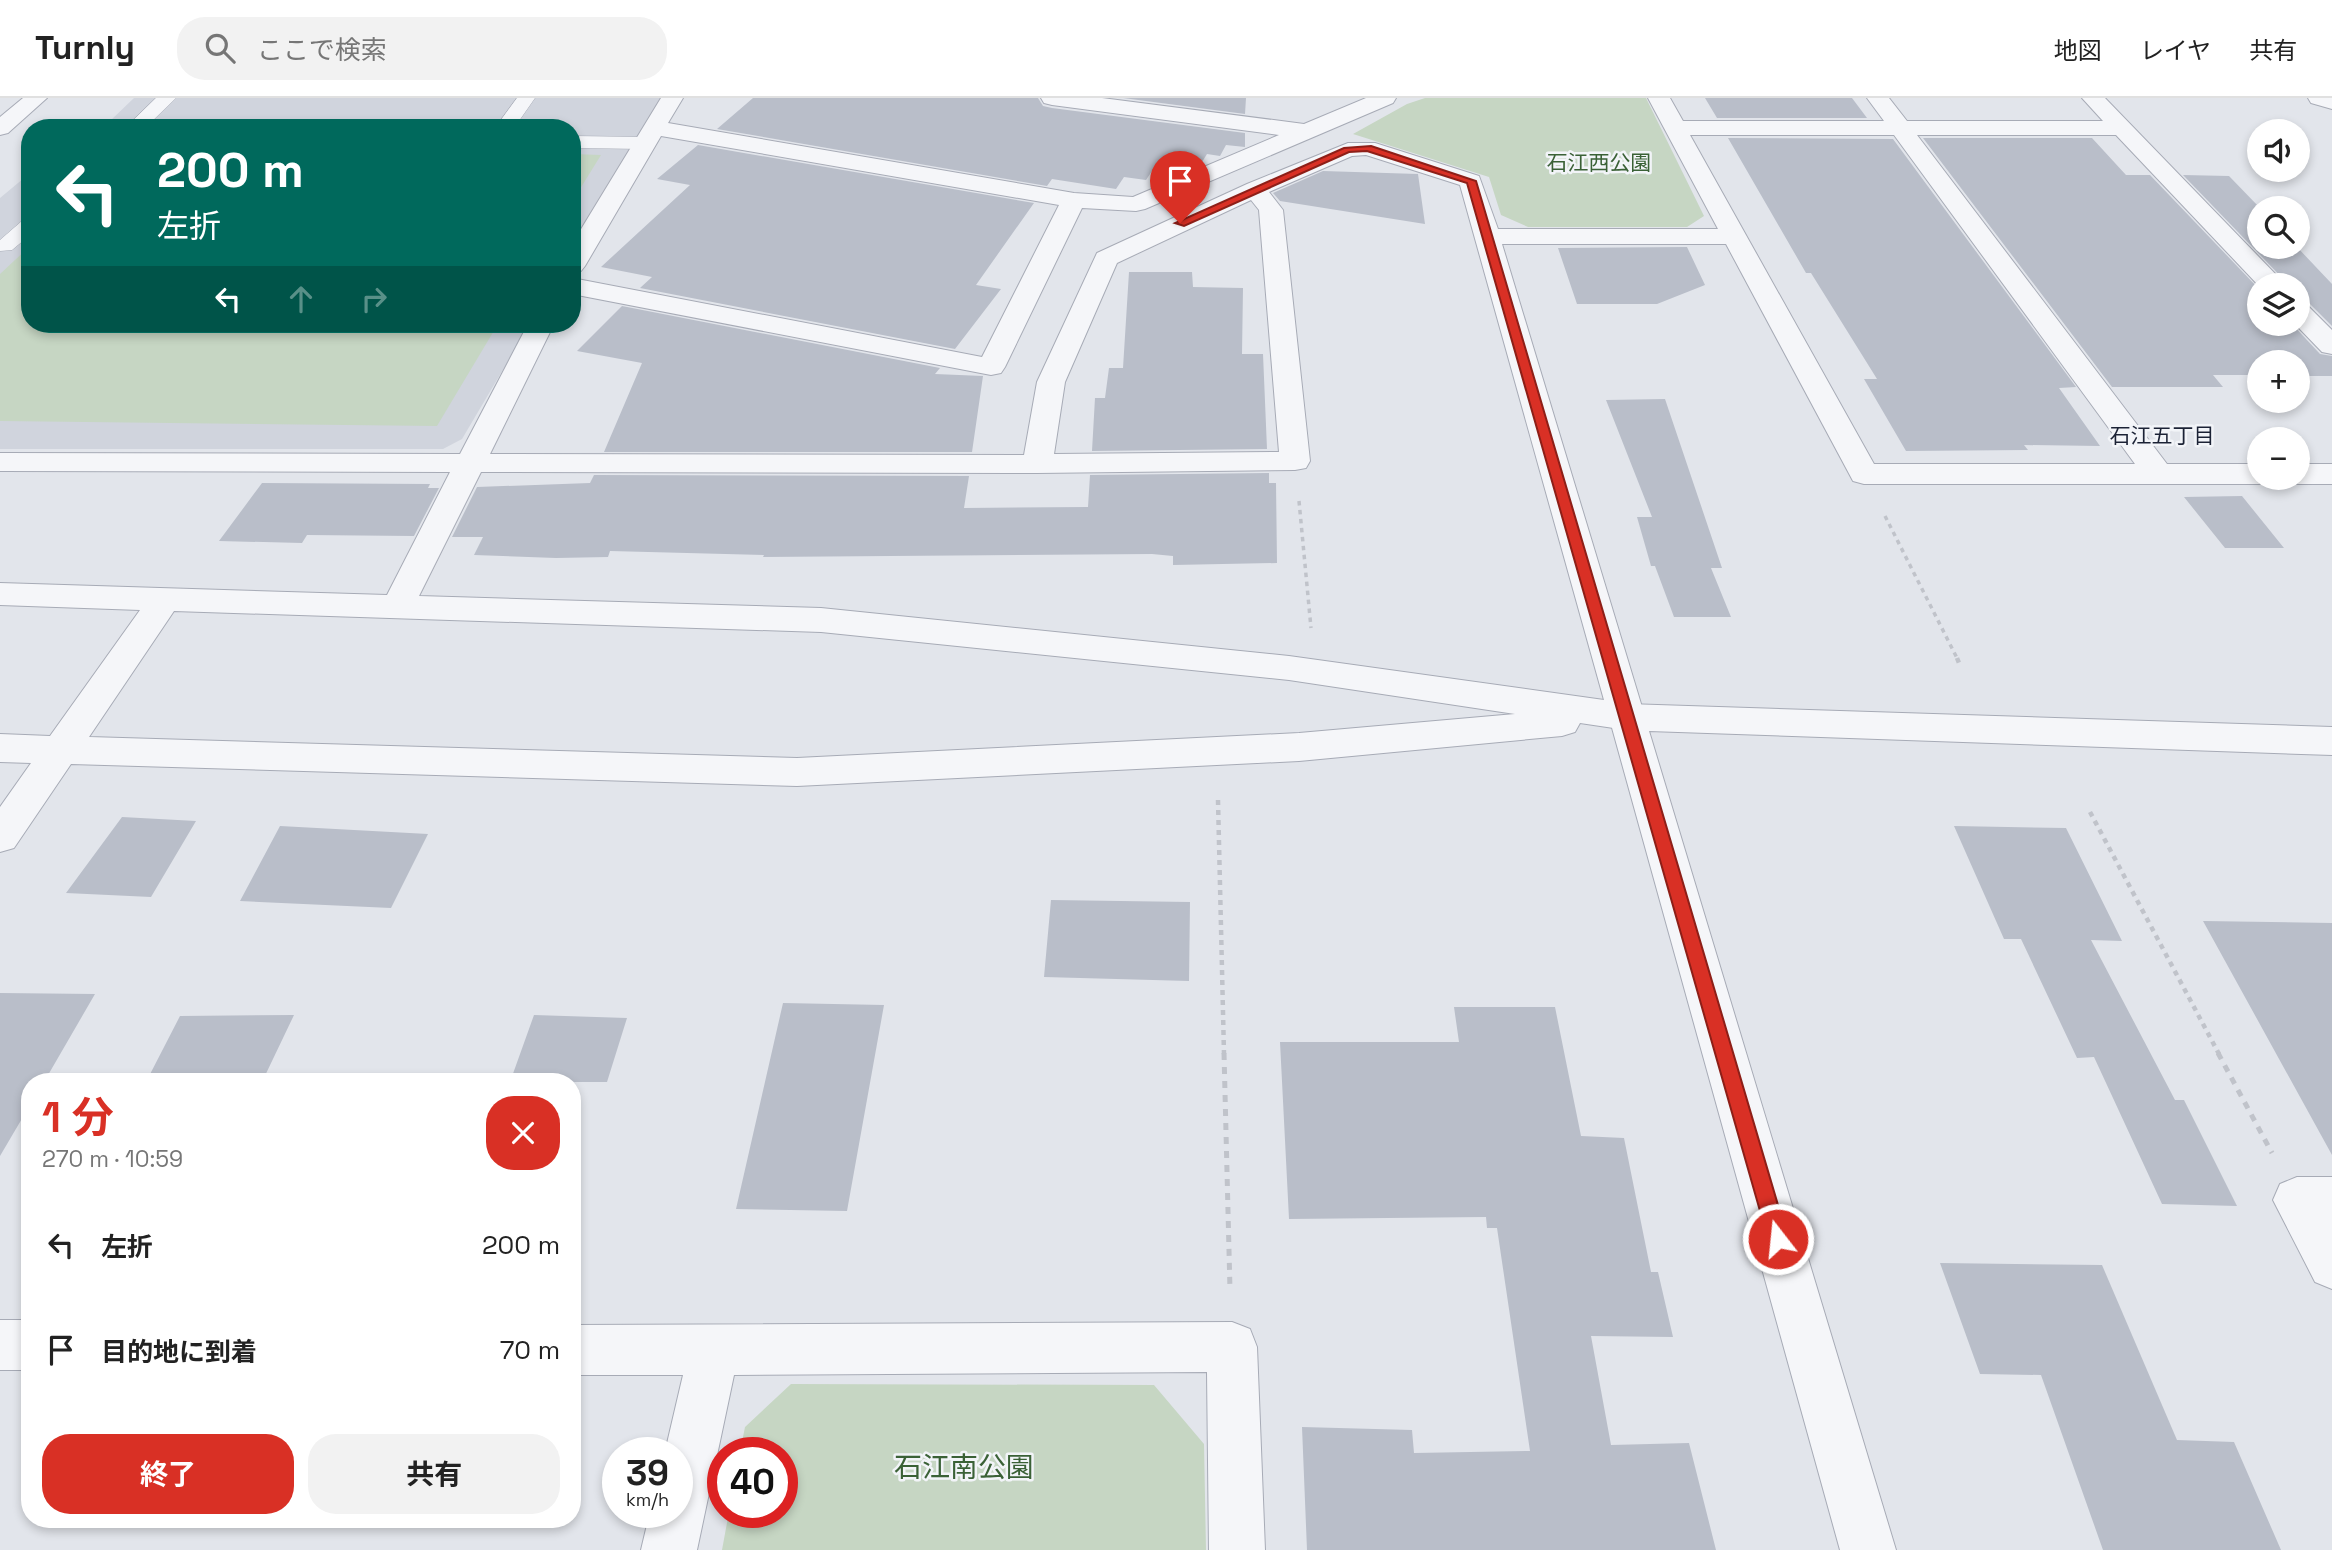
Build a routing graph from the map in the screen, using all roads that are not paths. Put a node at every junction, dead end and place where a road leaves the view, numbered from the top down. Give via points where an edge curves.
1 (36, 98) edge
2 (167, 98) edge
3 (526, 98) edge
4 (672, 98) edge
5 (1052, 98) edge
6 (1385, 98) edge
7 (1659, 98) edge
8 (1878, 98) edge
9 (2093, 98) edge
10 (2319, 98) edge
11 (2332, 102) edge
12 (144, 119) edge
13 (511, 119) edge
14 (0, 128) edge
15 (1674, 128) junction
16 (1900, 128) junction
17 (2119, 128) junction
18 (1303, 131) junction
19 (650, 135) junction
20 (581, 141) edge
21 (1255, 189) junction
22 (1074, 200) junction
23 (21, 232) edge
24 (1734, 236) junction
25 (1489, 237) junction
26 (5, 246) dead end
27 (581, 251) edge
28 (2261, 273) edge
29 (581, 288) edge
30 (2310, 323) edge
31 (536, 333) edge
32 (2332, 346) edge
33 (0, 462) edge
34 (469, 463) junction
35 (1037, 464) junction
36 (2158, 474) junction
37 (2247, 474) edge
38 (2310, 474) edge
39 (2332, 474) edge
40 (0, 594) edge
41 (165, 599) junction
42 (397, 607) junction
43 (1627, 717) junction
44 (2332, 741) edge
45 (0, 748) edge
46 (60, 751) junction
47 (0, 837) edge
48 (2314, 1200) edge
49 (2332, 1265) edge
50 (0, 1345) edge
51 (21, 1345) edge
52 (581, 1350) edge
53 (714, 1351) junction
54 (669, 1550) edge
55 (1237, 1550) edge
56 (1868, 1550) edge

1 - 14 street
2 - 12 lane
3 - 13 lane
4 - 19 street
5 - 18 street
6 - 18 street
7 - 15 street
8 - 16 street
9 - 17 street
10 - 11 street
15 - 16 street
15 - 24 street
16 - 17 street
16 - 36 street
17 - 28 street
18 - 22 street via 1136,204
19 - 20 lane
19 - 22 street
19 - 27 street
21 - 25 street via 1348,150 1367,148 1471,181
21 - 35 street via 1106,258 1051,383
21 - 35 street via 1271,210 1295,461
22 - 29 street via 992,367
23 - 26 lane
24 - 25 street
24 - 36 street via 1864,474
25 - 43 street
30 - 32 street
31 - 34 street
33 - 34 street
34 - 35 street
34 - 42 street
36 - 37 street
38 - 39 street
40 - 41 street
41 - 42 street
41 - 46 street
42 - 43 street via 821,620 1289,668
43 - 44 street
43 - 46 street via 1299,747 797,772
43 - 56 street
45 - 46 street
46 - 47 street
48 - 49 street
50 - 51 street
52 - 53 street
53 - 54 street
53 - 55 street via 1232,1347

